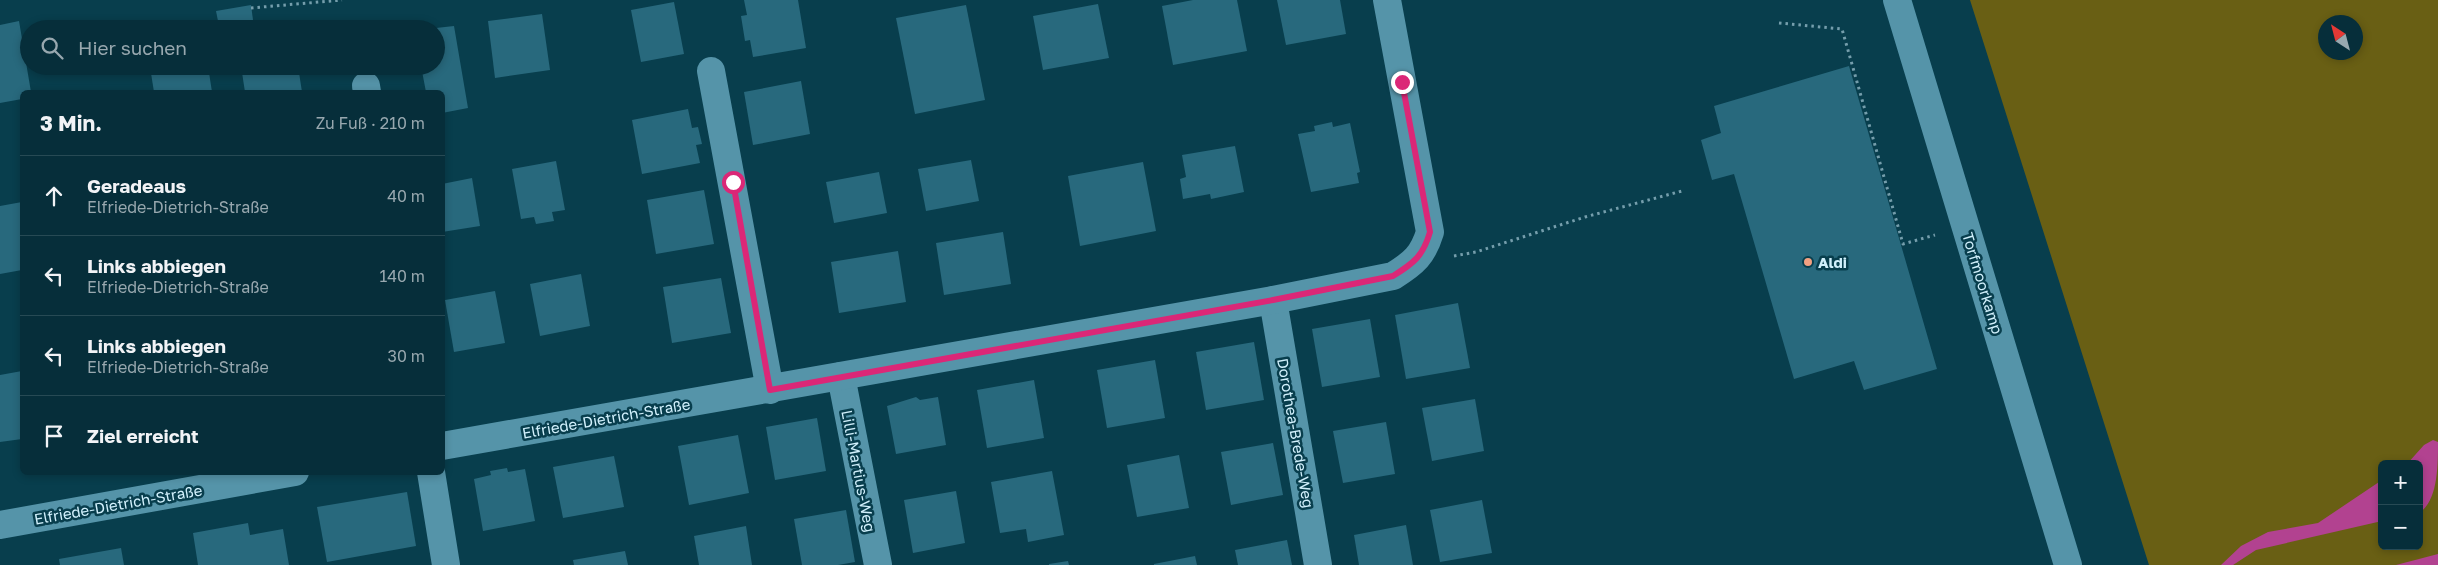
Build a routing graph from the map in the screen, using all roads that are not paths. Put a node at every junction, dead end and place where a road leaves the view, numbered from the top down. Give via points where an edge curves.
1 (1387, 0) edge
2 (1897, 0) edge
3 (711, 71) dead end
4 (1273, 300) junction
5 (841, 376) junction
6 (770, 390) junction
7 (445, 445) edge
8 (278, 475) edge
9 (431, 475) edge
10 (0, 525) edge
11 (446, 565) edge
12 (878, 565) edge
13 (1318, 565) edge
14 (2068, 565) edge

1 - 4 street, Elfriede-Dietrich-Straße via 1430,232 1425,250 1393,276
2 - 14 street, Torfmoorkamp
3 - 6 street
4 - 5 street, Elfriede-Dietrich-Straße
4 - 13 street, Dorothea-Brede-Weg
5 - 6 street, Elfriede-Dietrich-Straße
5 - 12 street, Lilli-Martius-Weg
6 - 7 street, Elfriede-Dietrich-Straße
8 - 10 street, Elfriede-Dietrich-Straße
9 - 11 street

